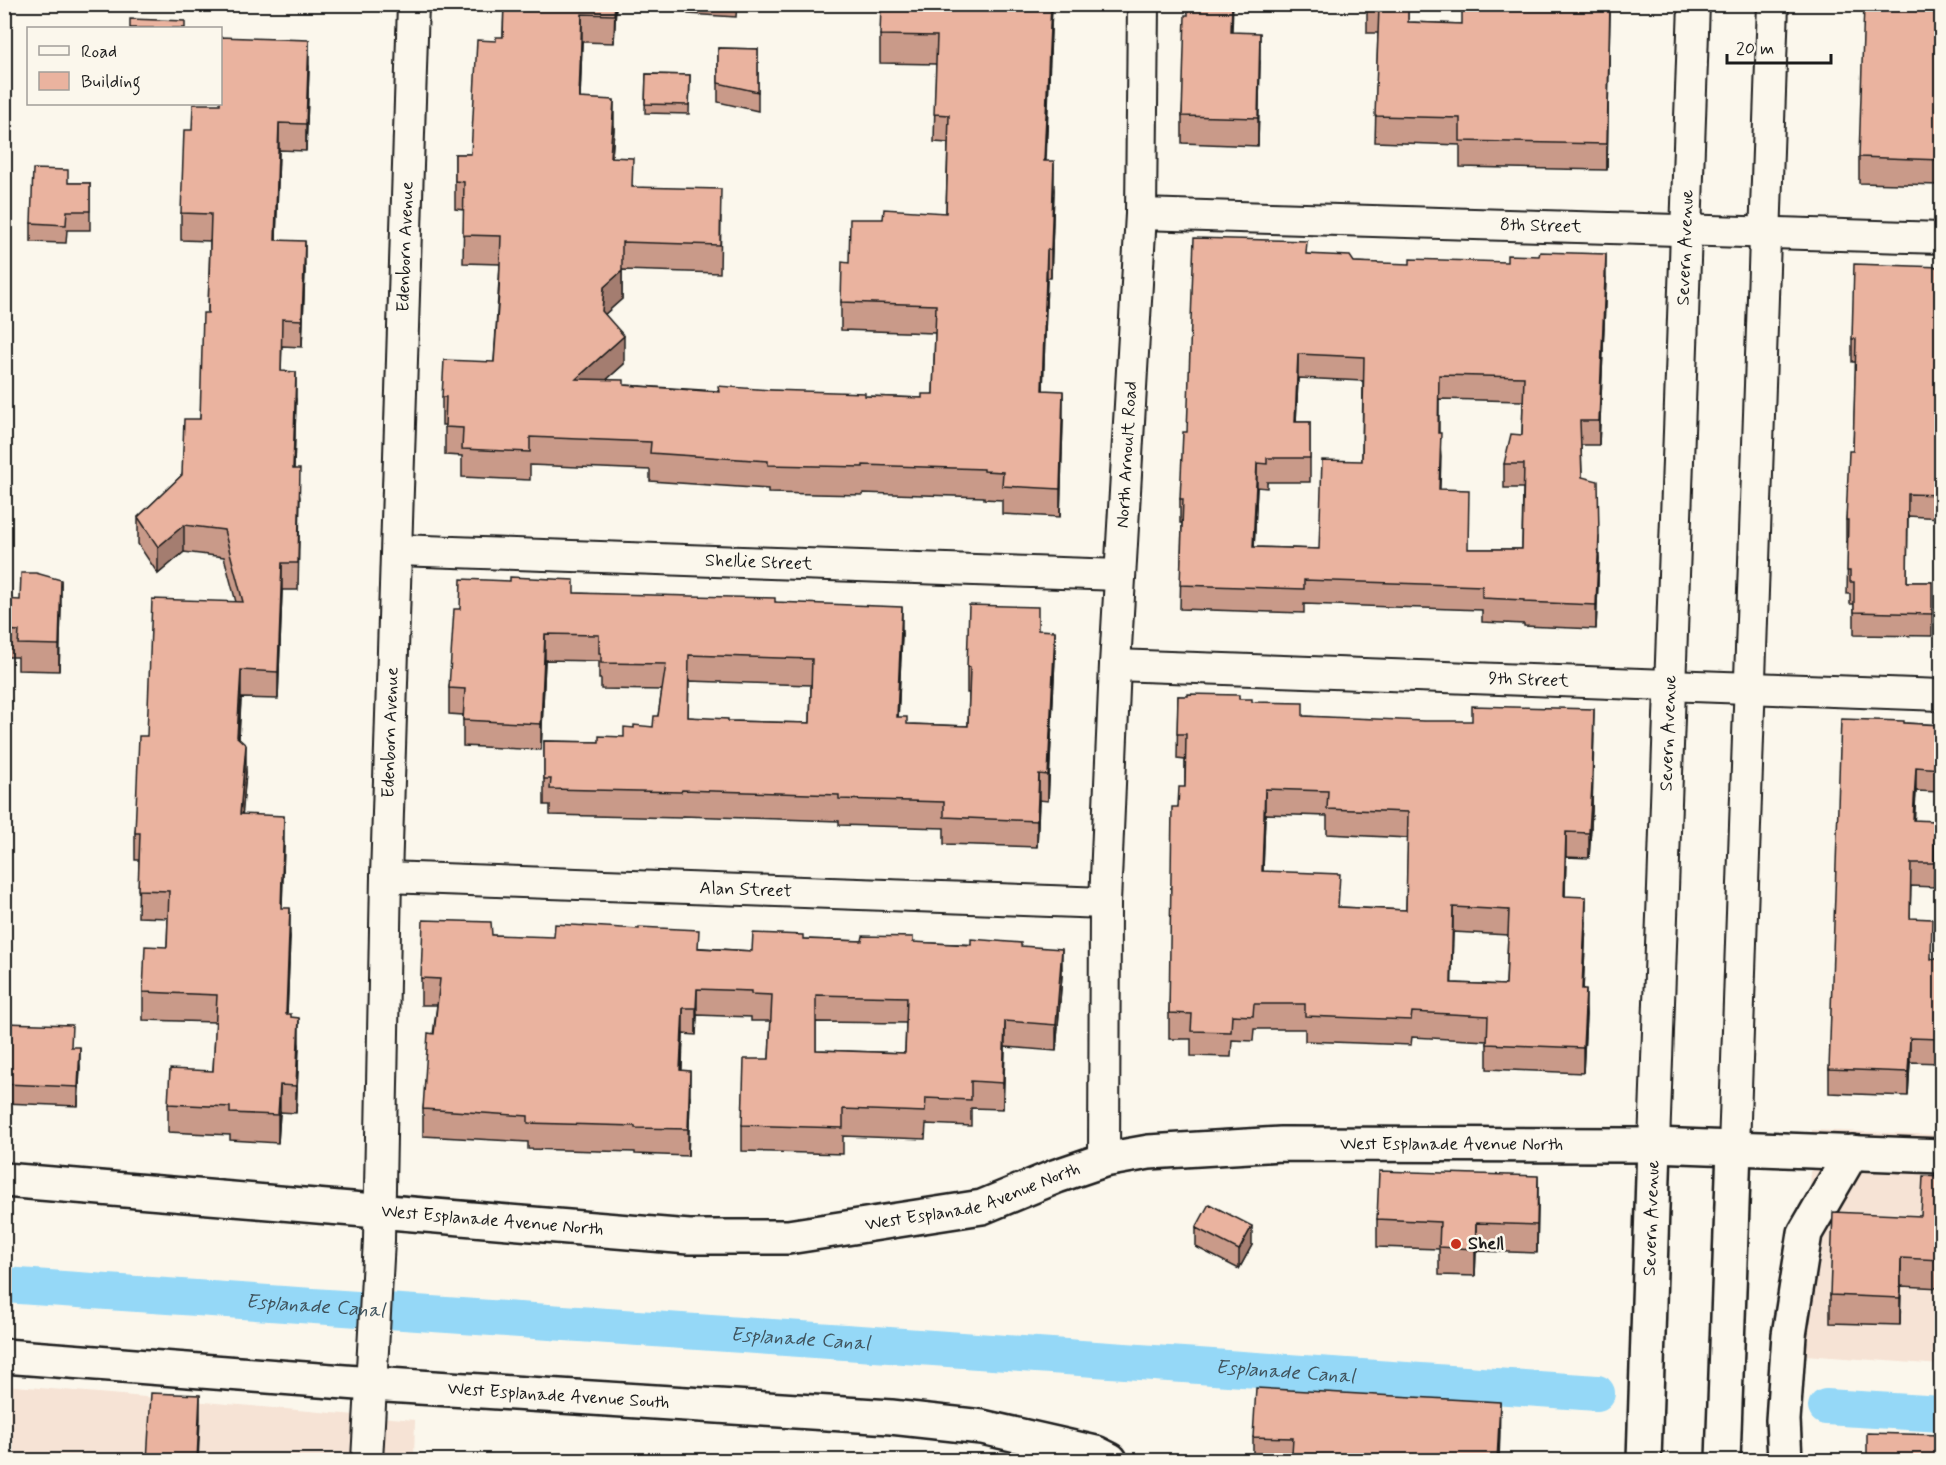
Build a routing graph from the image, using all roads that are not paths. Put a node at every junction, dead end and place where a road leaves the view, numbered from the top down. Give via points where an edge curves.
1 (413, 4) edge
2 (1143, 4) edge
3 (1694, 4) edge
4 (1773, 4) edge
5 (1141, 214) junction
6 (1686, 230) junction
7 (1765, 233) junction
8 (1941, 238) edge
9 (398, 550) junction
10 (1120, 575) junction
11 (1115, 665) junction
12 (1670, 686) junction
13 (1750, 689) junction
14 (1941, 695) edge
15 (386, 877) junction
16 (1105, 903) junction
17 (1654, 1145) junction
18 (1734, 1148) junction
19 (1852, 1152) junction
20 (1941, 1156) edge
21 (1104, 1160) junction
22 (4, 1180) edge
23 (379, 1226) junction
24 (4, 1356) edge
25 (371, 1384) junction
26 (1100, 1458) edge
27 (367, 1461) edge
28 (1644, 1461) edge
29 (1723, 1461) edge
30 (1785, 1461) edge

1 - 9 street, Edenborn Avenue
2 - 5 street, North Arnoult Road
3 - 6 street, Severn Avenue
4 - 7 street
5 - 6 street, 8th Street
5 - 10 street, North Arnoult Road
6 - 7 street, 8th Street
6 - 12 street, Severn Avenue
7 - 8 street, 8th Street
7 - 13 street
9 - 10 street, Shellie Street
9 - 15 street, Edenborn Avenue
10 - 11 street, North Arnoult Road
11 - 12 street, 9th Street
11 - 16 street, North Arnoult Road
12 - 13 street, 9th Street
12 - 17 street, Severn Avenue
13 - 14 street, 9th Street
13 - 18 street
15 - 16 street, Alan Street
15 - 23 street, Edenborn Avenue
16 - 21 street, North Arnoult Road
17 - 18 main road, West Esplanade Avenue North
17 - 21 main road, West Esplanade Avenue North via 1281,1144 1149,1152
17 - 28 main road, Severn Avenue
18 - 19 main road, West Esplanade Avenue North
18 - 29 main road
19 - 20 main road, West Esplanade Avenue North
19 - 30 main road via 1805,1233 1789,1335 1783,1420
21 - 23 main road, West Esplanade Avenue North via 982,1207 788,1237
22 - 23 main road, West Esplanade Avenue North
23 - 25 street, Edenborn Avenue
24 - 25 main road, West Esplanade Avenue South
25 - 26 main road, West Esplanade Avenue South via 891,1417 982,1427
25 - 27 street, Edenborn Avenue

